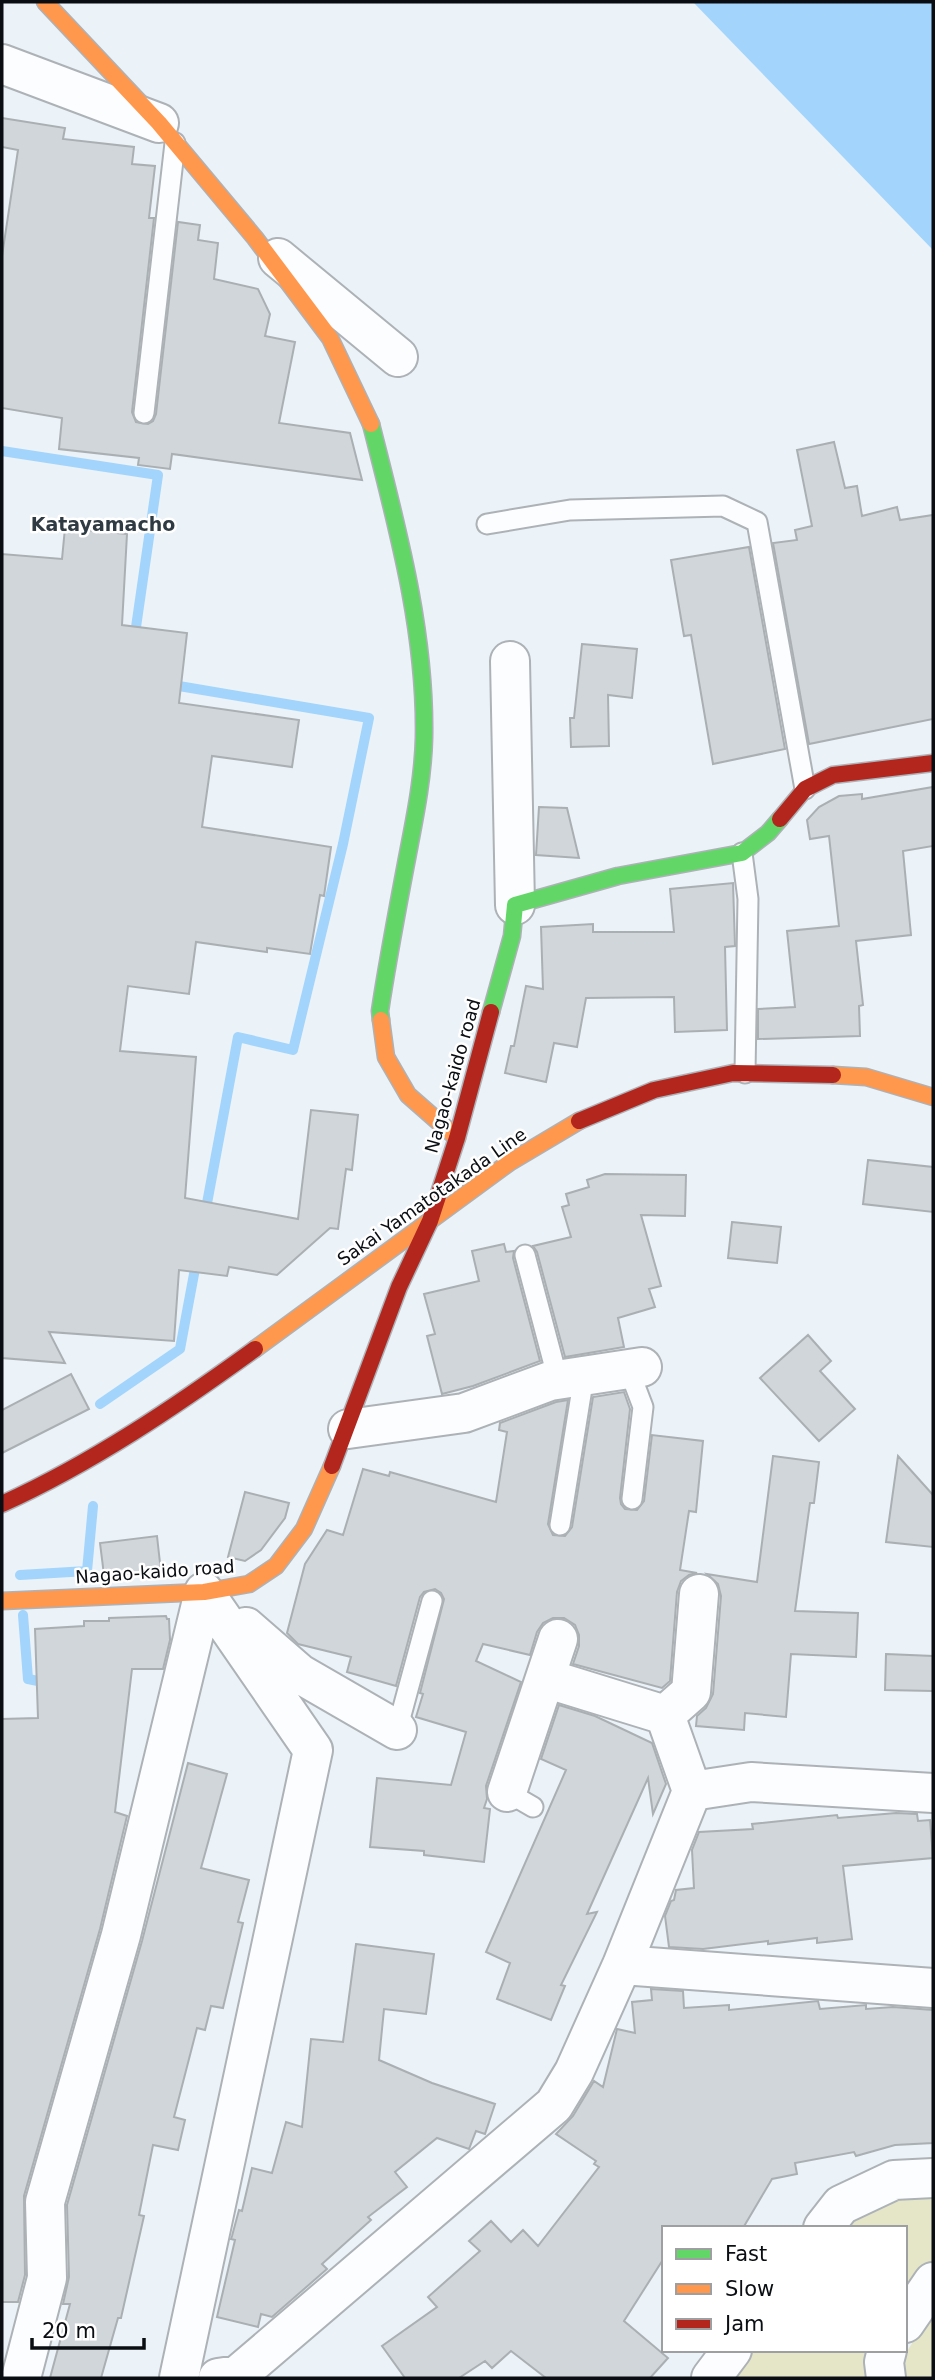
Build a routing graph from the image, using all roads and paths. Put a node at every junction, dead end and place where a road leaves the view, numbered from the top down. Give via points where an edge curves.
1 (45, 2) edge
2 (2, 64) edge
3 (167, 133) junction
4 (255, 239) junction
5 (398, 357) dead end
6 (144, 413) dead end
7 (487, 524) dead end
8 (510, 661) dead end
9 (933, 763) edge
10 (805, 789) junction
11 (742, 853) junction
12 (515, 905) junction
13 (746, 1073) junction
14 (933, 1097) edge
15 (457, 1138) junction
16 (430, 1221) junction
17 (525, 1255) dead end
18 (636, 1368) joint
19 (571, 1378) junction
20 (348, 1429) junction
21 (632, 1499) dead end
22 (2, 1504) edge
23 (560, 1525) dead end
24 (204, 1592) junction
25 (699, 1594) dead end
26 (2, 1601) edge
27 (432, 1601) dead end
28 (558, 1639) dead end
29 (545, 1678) junction
30 (665, 1715) junction
31 (397, 1730) joint
32 (692, 1791) junction
33 (933, 1793) edge
34 (520, 1800) dead end
35 (622, 1965) junction
36 (933, 1988) edge
37 (933, 2178) edge
38 (825, 2226) edge
39 (933, 2282) edge
40 (907, 2320) edge
41 (730, 2352) edge
42 (886, 2352) edge
43 (21, 2378) edge
44 (179, 2378) edge
45 (218, 2378) edge
46 (710, 2378) edge
47 (886, 2378) edge

1 - 3 street
2 - 3 street
3 - 4 street
3 - 6 lane
4 - 5 street
4 - 15 street via 330,338 370,422 405,559 422,674 424,739 418,802 380,1012 386,1058 408,1095
7 - 10 lane via 570,510 711,506 723,506 757,522
8 - 12 street
9 - 10 street via 833,775
10 - 11 street via 768,833
11 - 12 street via 618,876
11 - 13 lane via 748,900
12 - 15 street, Nagao-kaido road via 512,936
13 - 14 street, Sakai Yamatotakada Line via 866,1077
13 - 16 street, Sakai Yamatotakada Line via 654,1090 580,1120 510,1162
15 - 16 street, Nagao-kaido road
16 - 20 street, Nagao-kaido road via 399,1287
16 - 22 street, Sakai Yamatotakada Line via 120,1441
17 - 19 lane
18 - 19 street
18 - 21 lane via 643,1407
19 - 20 street via 550,1381 464,1413
19 - 23 lane
20 - 24 street, Nagao-kaido road via 304,1529 276,1566 249,1584
24 - 26 street, Nagao-kaido road
24 - 31 street via 300,1674
24 - 43 street via 121,1935 45,2202 47,2278
24 - 44 street via 313,1750
25 - 30 street via 691,1692
27 - 31 lane
28 - 29 street
29 - 30 street
29 - 34 street
30 - 32 street
32 - 33 street via 751,1782
32 - 35 street
35 - 36 street
35 - 45 street via 574,2072 554,2105 238,2375
37 - 38 street via 894,2180 841,2205
39 - 40 street
41 - 46 street
42 - 47 street

